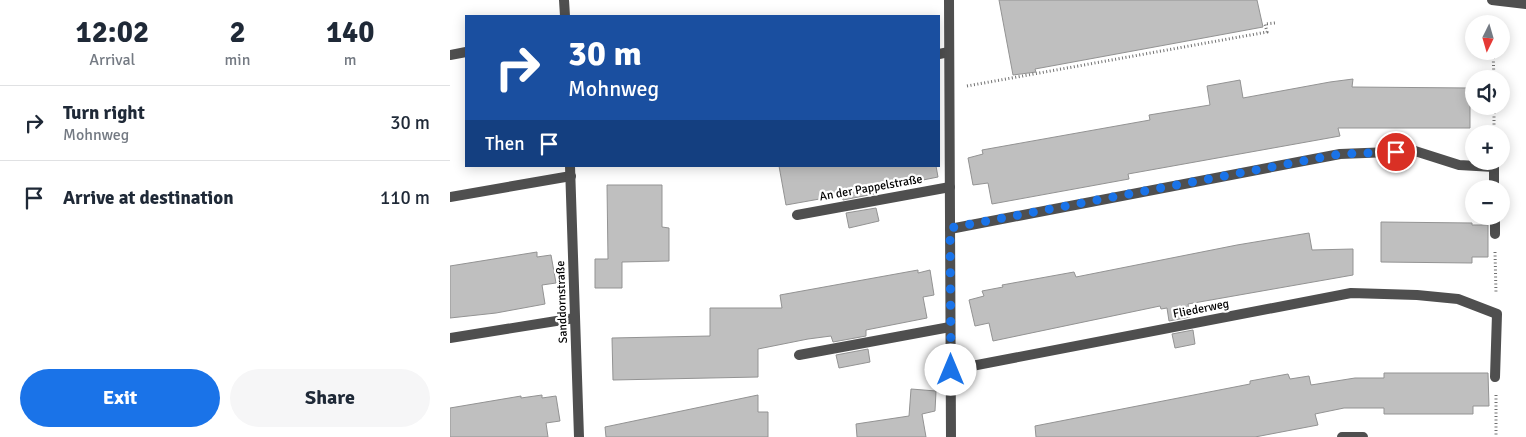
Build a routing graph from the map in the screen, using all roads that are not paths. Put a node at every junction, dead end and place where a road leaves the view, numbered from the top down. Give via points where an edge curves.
1 (564, 0) edge
2 (949, 0) edge
3 (1492, 0) edge
4 (1526, 4) edge
5 (565, 15) edge
6 (465, 52) edge
7 (944, 53) edge
8 (450, 55) edge
9 (570, 171) edge
10 (1494, 180) edge
11 (950, 187) junction
12 (450, 197) edge
13 (797, 215) dead end
14 (1495, 225) edge
15 (950, 228) junction
16 (1495, 234) road end
17 (575, 318) junction
18 (950, 327) junction
19 (450, 338) edge
20 (799, 355) dead end
21 (951, 370) junction
22 (1496, 377) road end
23 (579, 437) edge
24 (951, 437) edge
25 (1342, 437) edge
26 (1363, 437) edge

1 - 5 street
2 - 7 street
3 - 4 street
6 - 8 street
7 - 11 street via 949,89
9 - 12 street
9 - 17 street, Sanddornstraße
10 - 15 street via 1494,167 1459,166 1415,151 1340,154
11 - 13 street, An der Pappelstraße
11 - 15 street
14 - 16 street
15 - 18 street
17 - 19 street
17 - 23 street, Sanddornstraße
18 - 20 street
18 - 21 street
21 - 22 street, Fliederweg via 1351,293 1458,299 1497,314
21 - 24 street
25 - 26 street

